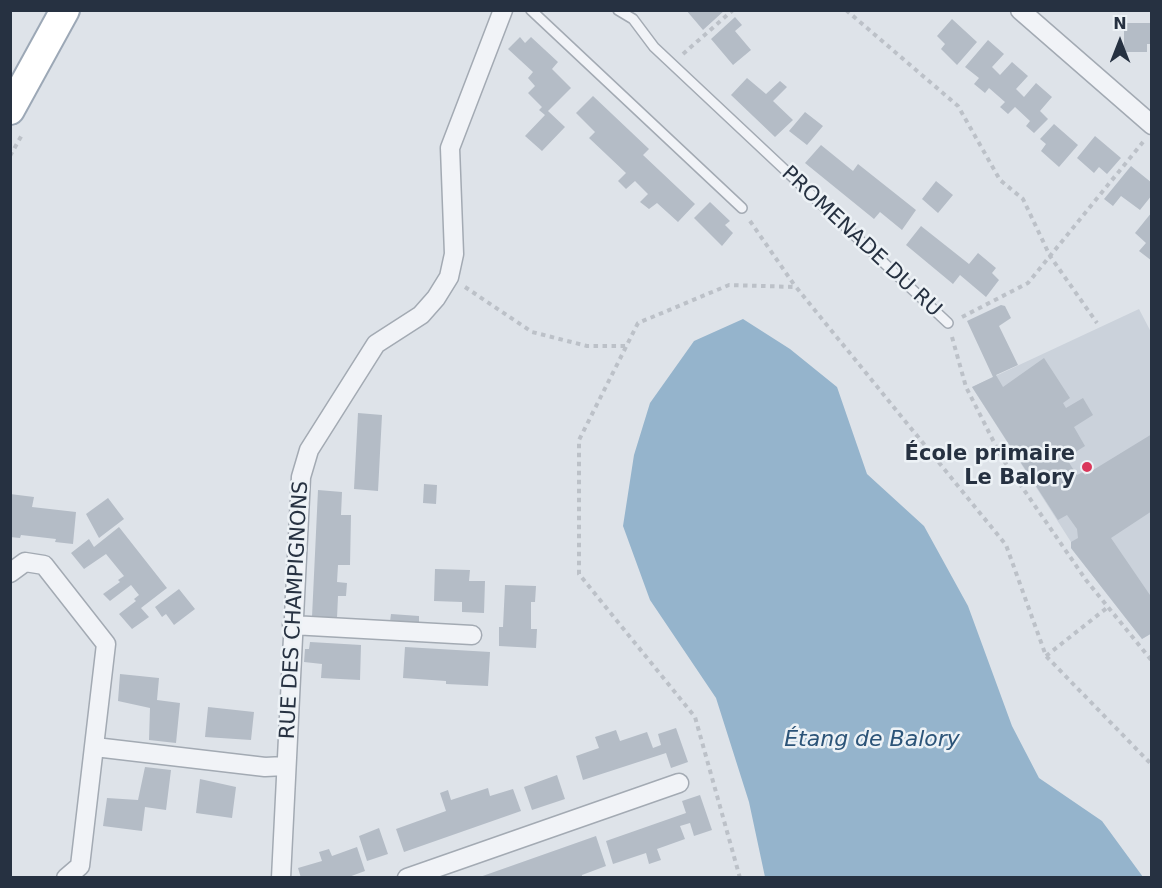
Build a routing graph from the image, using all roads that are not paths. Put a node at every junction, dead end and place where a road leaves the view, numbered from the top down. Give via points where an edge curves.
1 (65, 10) edge
2 (503, 10) edge
3 (531, 10) edge
4 (618, 10) edge
5 (1020, 10) edge
6 (10, 110) edge
7 (1148, 133) edge
8 (742, 208) road end
9 (948, 323) road end
10 (10, 573) edge
11 (292, 625) junction
12 (472, 635) dead end
13 (95, 747) junction
14 (285, 766) junction
15 (679, 783) dead end
16 (66, 878) edge
17 (281, 878) edge
18 (407, 878) edge

1 - 6 main road
2 - 11 street, RUE DES CHAMPIGNONS via 450,148 454,254 449,277 420,315 376,344 309,450 301,477
3 - 8 lane
4 - 9 lane, PROMENADE DU RU via 633,19 654,47
5 - 7 street
10 - 13 street via 25,562 44,565 106,644
11 - 12 street
11 - 14 street, RUE DES CHAMPIGNONS
13 - 14 street
13 - 16 street via 80,867
14 - 17 street, RUE DES CHAMPIGNONS
15 - 18 street

